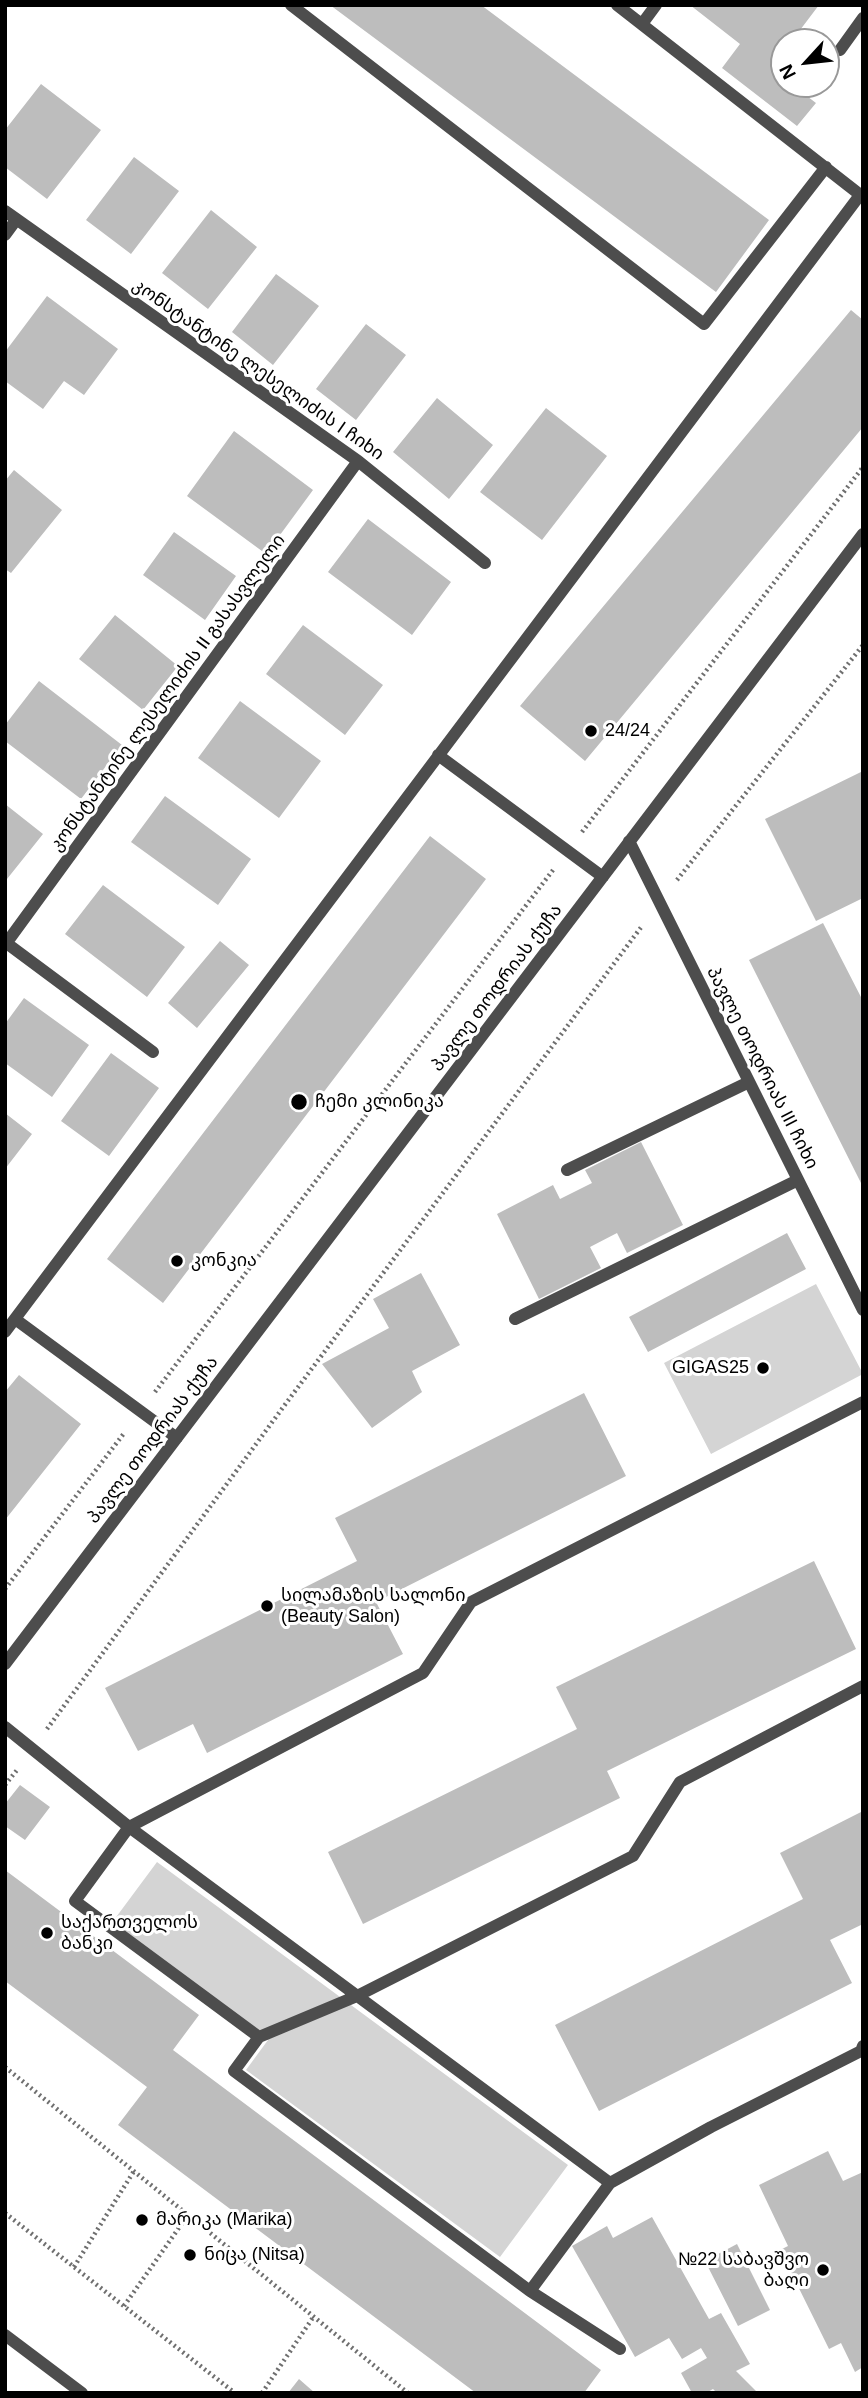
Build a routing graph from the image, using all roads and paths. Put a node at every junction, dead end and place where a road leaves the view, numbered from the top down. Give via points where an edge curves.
1 (291, 5) edge
2 (617, 5) edge
3 (656, 5) edge
4 (863, 19) edge
5 (642, 24) junction
6 (840, 50) dead end
7 (826, 167) junction
8 (861, 196) edge
9 (10, 216) edge
10 (5, 235) edge
11 (358, 461) junction
12 (863, 467) edge
13 (863, 534) edge
14 (485, 563) dead end
15 (863, 645) edge
16 (438, 755) junction
17 (629, 841) junction
18 (567, 851) junction
19 (603, 877) junction
20 (660, 902) junction
21 (6, 943) edge
22 (153, 1052) dead end
23 (749, 1082) junction
24 (567, 1170) dead end
25 (798, 1180) junction
26 (863, 1310) edge
27 (15, 1320) junction
28 (515, 1320) dead end
29 (5, 1332) edge
30 (863, 1402) edge
31 (140, 1412) junction
32 (177, 1438) junction
33 (5, 1589) edge
34 (5, 1664) edge
35 (863, 1686) edge
36 (5, 1727) edge
37 (32, 1748) junction
38 (5, 1785) edge
39 (129, 1828) junction
40 (357, 1996) junction
41 (259, 2037) junction
42 (863, 2046) edge
43 (5, 2067) edge
44 (134, 2171) junction
45 (610, 2183) junction
46 (5, 2213) edge
47 (187, 2215) junction
48 (74, 2267) junction
49 (530, 2291) junction
50 (124, 2306) junction
51 (314, 2316) junction
52 (5, 2335) edge
53 (620, 2349) dead end
54 (400, 2390) edge
55 (82, 2393) edge
56 (235, 2393) edge
57 (262, 2393) edge
58 (408, 2393) edge

1 - 7 street via 705,324
2 - 5 street
3 - 5 street
4 - 6 street
5 - 7 street
7 - 8 street
8 - 16 street
9 - 10 street
9 - 11 street, კონსტანტინე ლესელიძის I ჩიხი
11 - 14 street, კონსტანტინე ლესელიძის I ჩიხი
11 - 21 street, კონსტანტინე ლესელიძის II გასასვლელი
12 - 18 path
13 - 17 street, პავლე თოდრიას ქუჩა
15 - 20 path
16 - 18 street
16 - 27 street
17 - 19 street, პავლე თოდრიას ქუჩა
17 - 20 street, პავლე თოდრიას III ჩიხი
18 - 19 street
18 - 31 path
19 - 32 street, პავლე თოდრიას ქუჩა
20 - 23 street, პავლე თოდრიას III ჩიხი
20 - 37 path
21 - 22 street
23 - 24 street
23 - 25 street, პავლე თოდრიას III ჩიხი
25 - 26 street, პავლე თოდრიას III ჩიხი
25 - 28 street
27 - 29 street
27 - 31 street
30 - 39 street via 471,1602 423,1673
31 - 32 street
31 - 33 path
32 - 34 street, პავლე თოდრიას ქუჩა
35 - 40 street via 680,1782 633,1856
36 - 37 street
37 - 38 path
37 - 39 street
39 - 40 street
39 - 41 street via 75,1901
40 - 41 street
40 - 45 street
41 - 49 street via 234,2071
42 - 45 street
43 - 44 path
44 - 47 path
44 - 48 path
45 - 49 street
46 - 48 path
47 - 50 path
47 - 51 path
48 - 50 path
49 - 53 street
50 - 56 path
51 - 54 path
51 - 57 path
52 - 55 street
54 - 58 path

